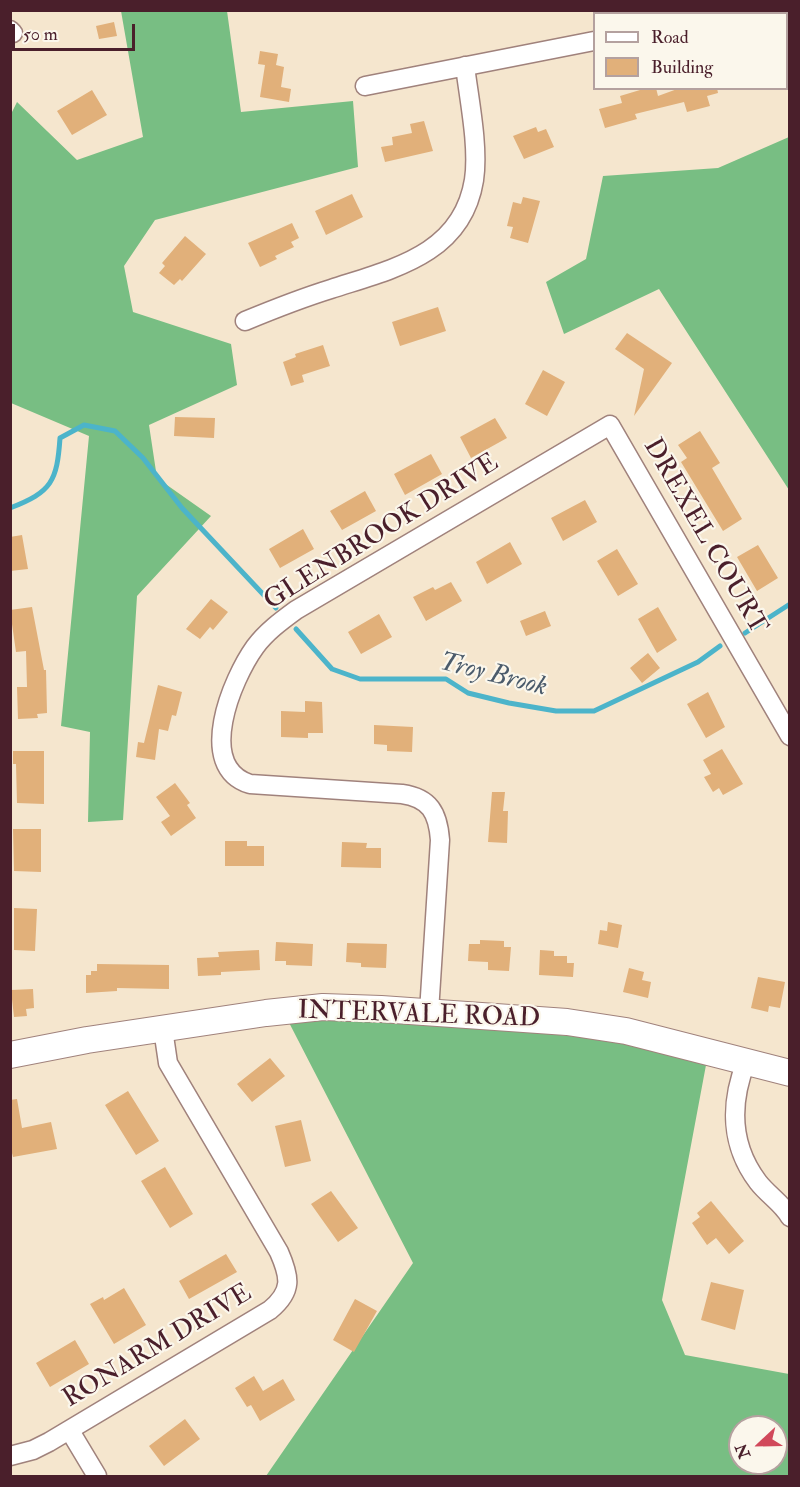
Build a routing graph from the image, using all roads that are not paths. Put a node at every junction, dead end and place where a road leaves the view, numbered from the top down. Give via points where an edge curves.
1 (593, 41) edge
2 (465, 66) junction
3 (365, 86) dead end
4 (245, 321) dead end
5 (610, 425) joint
6 (789, 736) edge
7 (429, 1012) junction
8 (163, 1029) junction
9 (10, 1054) edge
10 (746, 1062) junction
11 (789, 1073) edge
12 (789, 1217) edge
13 (70, 1431) junction
14 (10, 1456) edge
15 (98, 1476) edge

1 - 2 street
2 - 3 street
2 - 4 street via 474,182 457,223 415,260
5 - 6 street, DREXEL COURT
5 - 7 street, GLENBROOK DRIVE via 296,610 256,646 233,687 221,741 225,764 239,781 413,795 423,800 437,818 440,840
7 - 8 street, INTERVALE ROAD via 323,1007
7 - 10 street, INTERVALE ROAD via 567,1022 626,1031
8 - 9 street, INTERVALE ROAD
8 - 13 street, RONARM DRIVE via 168,1063 279,1252 288,1272 288,1283 270,1310
10 - 11 street, INTERVALE ROAD
10 - 12 street via 736,1090 738,1145 747,1166
13 - 14 street, RONARM DRIVE via 33,1450
13 - 15 street

